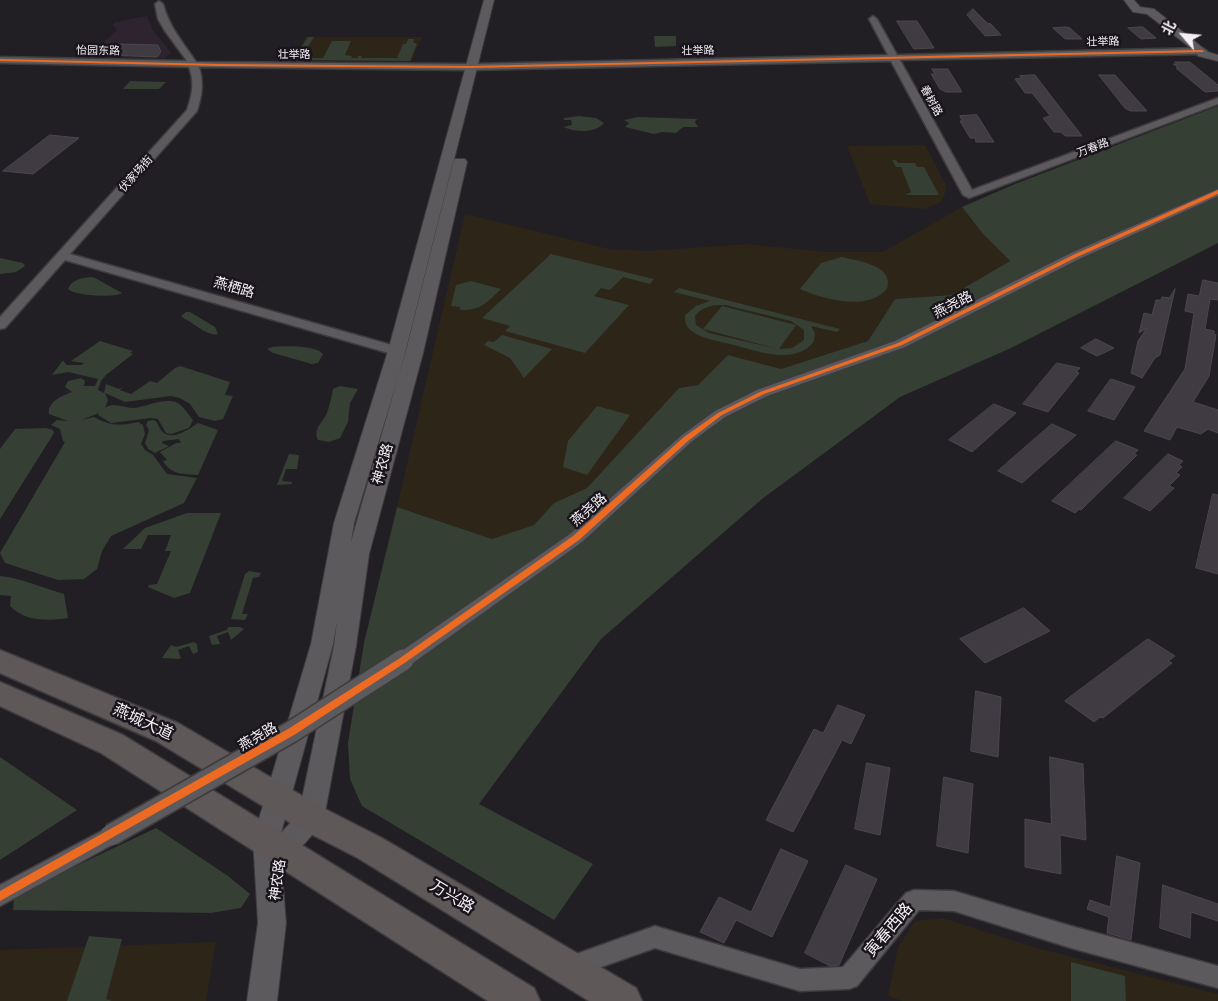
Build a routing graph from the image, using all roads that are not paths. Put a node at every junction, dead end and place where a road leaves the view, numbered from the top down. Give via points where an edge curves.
1 (489, 0) edge
2 (500, 0) edge
3 (1129, 0) edge
4 (159, 4) dead end
5 (873, 19) dead end
6 (1202, 51) junction
7 (893, 58) junction
8 (1218, 58) edge
9 (0, 60) edge
10 (195, 64) junction
11 (477, 67) junction
12 (1218, 101) edge
13 (1218, 192) edge
14 (969, 196) joint
15 (63, 256) junction
16 (0, 325) edge
17 (396, 351) junction
18 (0, 661) edge
19 (0, 694) edge
20 (278, 798) junction
21 (311, 818) junction
22 (274, 844) junction
23 (0, 896) edge
24 (569, 968) junction
25 (1218, 977) edge
26 (262, 1001) edge
27 (521, 1001) edge
28 (623, 1001) edge

1 - 11 street, 神农路
2 - 11 street, 神农路
3 - 6 street via 1137,10 1150,11
4 - 10 street via 160,16
5 - 7 street, 春树路
6 - 7 street, 壮举路
6 - 8 street via 1202,54
7 - 11 street, 壮举路
7 - 14 street, 春树路
9 - 10 street, 怡园东路
10 - 11 street, 壮举路
10 - 15 street, 伏家场街 via 198,77 192,111
11 - 17 street, 神农路
11 - 21 street, 神农路 via 414,353 358,554 345,646
12 - 14 street, 万春路
13 - 23 street, 燕尧路, bridge via 1075,256 900,344 762,393 720,414 686,439 576,538 403,660 291,732
15 - 16 street, 伏家场街
15 - 17 street, 燕栖路
17 - 20 street, 神农路 via 344,523 322,644
18 - 20 main road, 燕城大道 via 167,732
19 - 22 main road via 112,744
20 - 21 main road, 万兴路
20 - 22 street, 神农路
21 - 22 street, 神农路
21 - 24 main road, 万兴路 via 370,848
22 - 26 street, 神农路 via 272,923
22 - 27 main road
24 - 25 street, 寅春西路 via 655,937 800,980 849,978 914,900 954,902
24 - 28 main road, 万兴路

